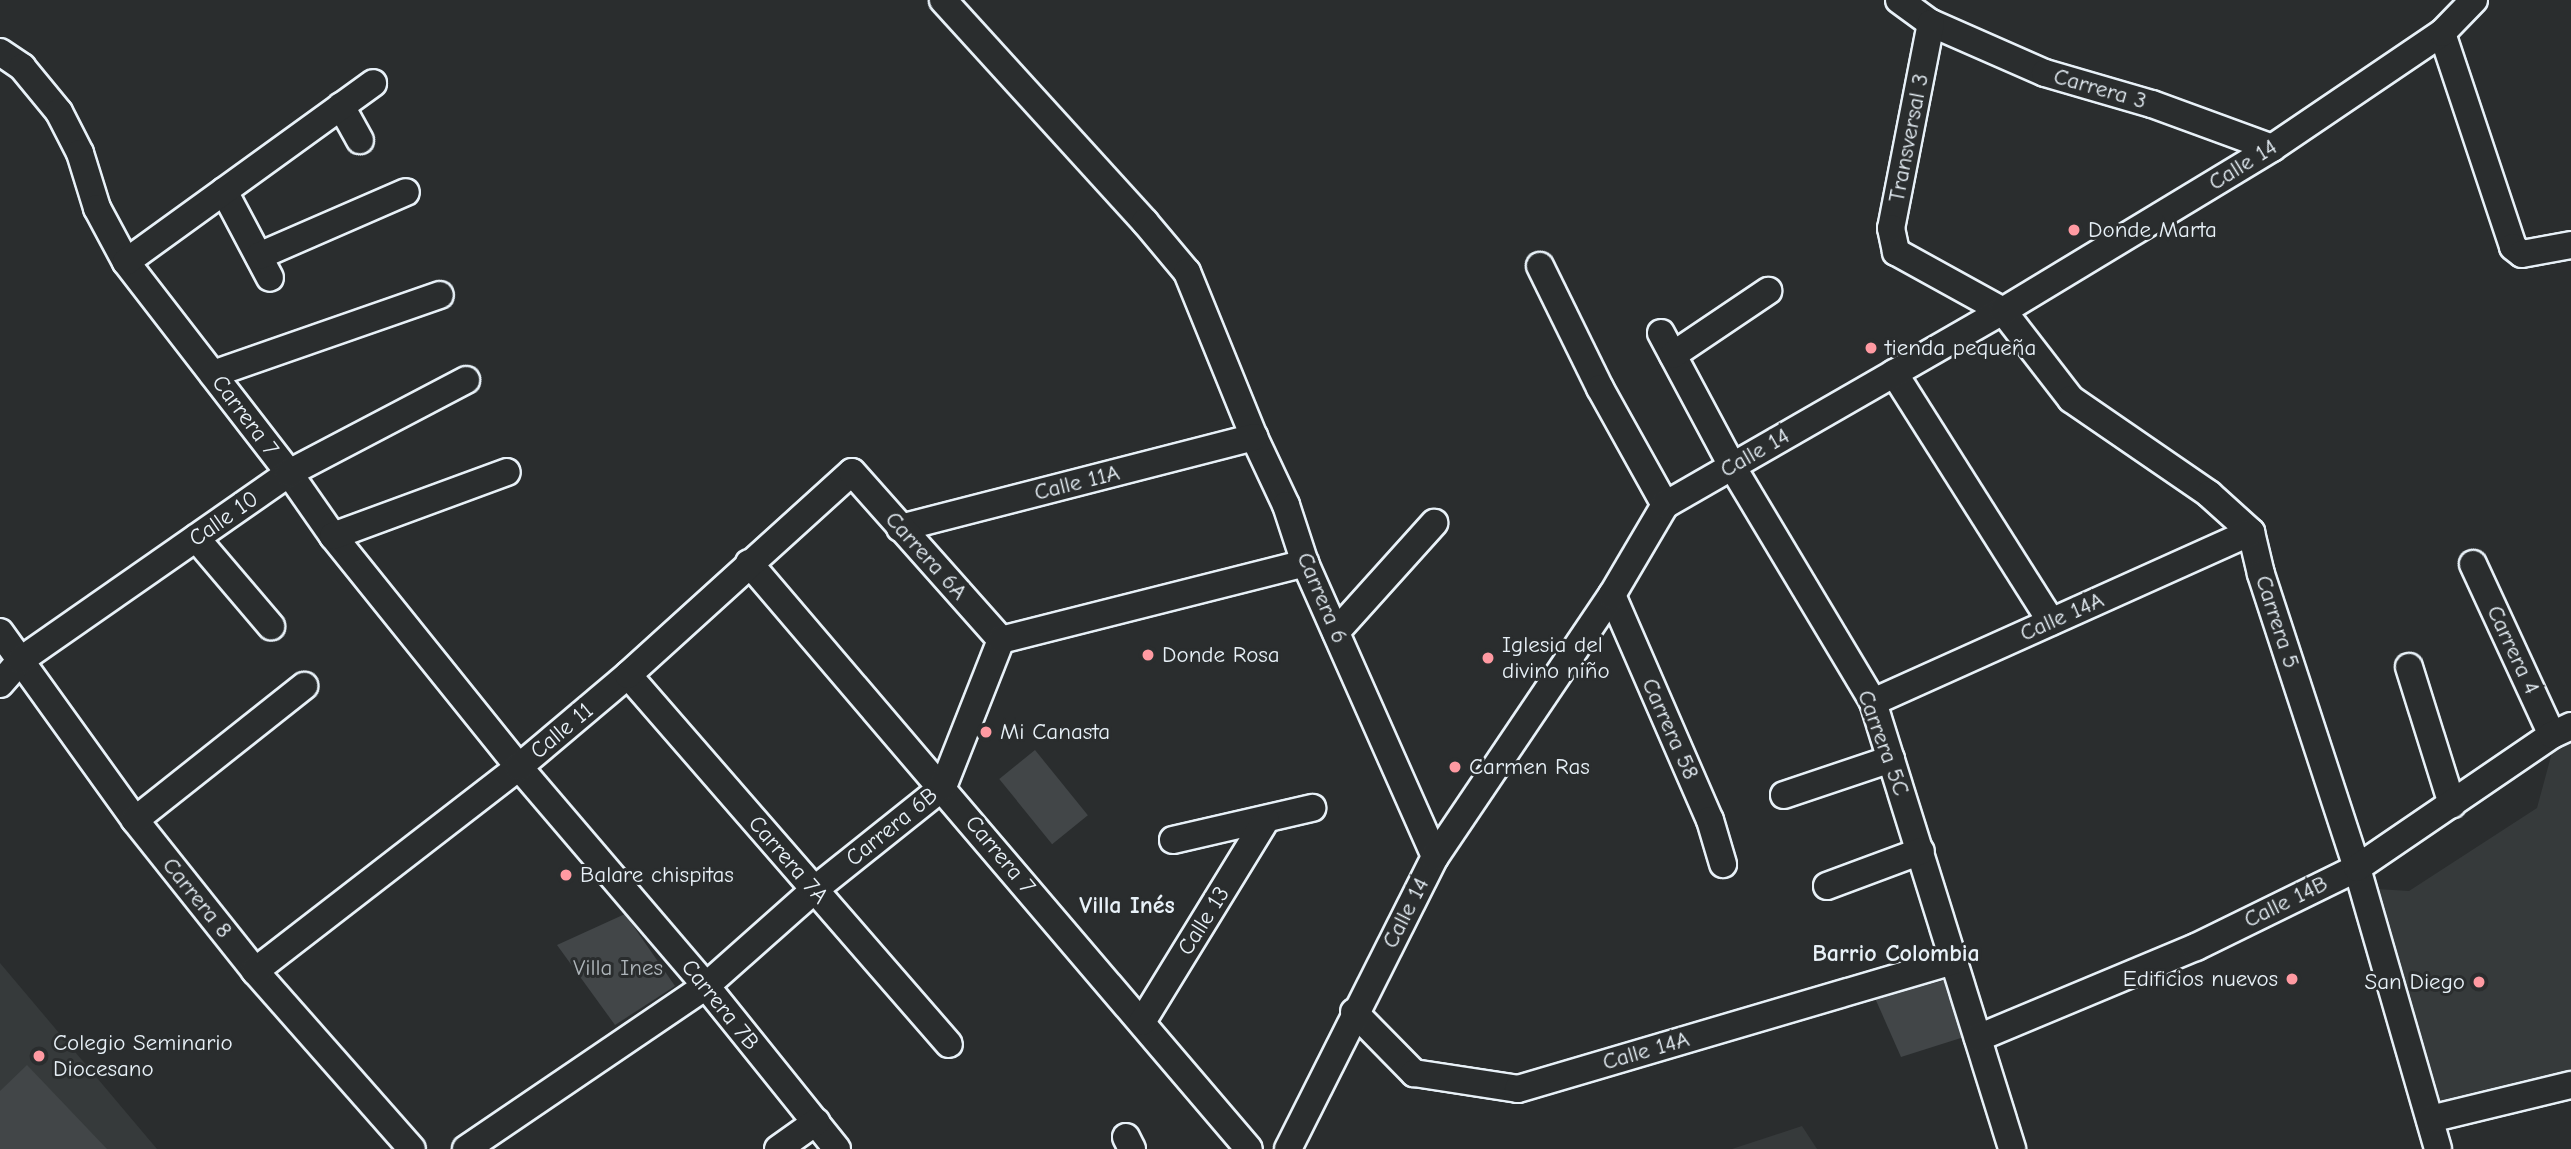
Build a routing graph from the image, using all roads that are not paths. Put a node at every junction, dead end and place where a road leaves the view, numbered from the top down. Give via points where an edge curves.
1 (943, 0) edge
2 (1899, 0) edge
3 (2474, 0) edge
4 (1931, 23) junction
5 (2442, 33) junction
6 (0, 52) edge
7 (373, 83) dead end
8 (341, 106) junction
9 (360, 140) dead end
10 (2272, 148) junction
11 (224, 191) junction
12 (405, 192) dead end
13 (2571, 245) edge
14 (126, 262) junction
15 (1540, 266) dead end
16 (1768, 291) dead end
17 (440, 295) dead end
18 (2003, 311) junction
19 (1894, 373) junction
20 (214, 374) junction
21 (466, 380) dead end
22 (1254, 438) junction
23 (1732, 466) junction
24 (507, 472) dead end
25 (852, 472) joint
26 (289, 473) junction
27 (1665, 505) junction
28 (1434, 523) dead end
29 (900, 528) junction
30 (2251, 532) junction
31 (333, 536) junction
32 (197, 538) junction
33 (750, 563) junction
34 (1305, 563) junction
35 (2473, 564) dead end
36 (1612, 595) junction
37 (2051, 621) junction
38 (271, 626) dead end
39 (0, 632) edge
40 (1336, 632) junction
41 (1001, 640) junction
42 (21, 660) junction
43 (2409, 667) dead end
44 (628, 675) junction
45 (0, 684) edge
46 (304, 686) dead end
47 (1873, 702) junction
48 (2562, 730) edge
49 (1891, 759) junction
50 (519, 767) junction
51 (943, 787) junction
52 (1784, 794) dead end
53 (2452, 804) junction
54 (1312, 808) dead end
55 (135, 820) junction
56 (1266, 821) junction
57 (1172, 840) dead end
58 (1921, 851) junction
59 (1435, 857) junction
60 (1723, 864) dead end
61 (2357, 868) junction
62 (1827, 886) dead end
63 (814, 890) junction
64 (1955, 960) junction
65 (255, 971) junction
66 (706, 986) junction
67 (1354, 1012) junction
68 (1142, 1022) junction
69 (1978, 1038) junction
70 (949, 1044) dead end
71 (2571, 1085) edge
72 (2430, 1119) junction
73 (816, 1122) junction
74 (412, 1149) edge
75 (466, 1149) edge
76 (778, 1149) edge
77 (837, 1149) edge
78 (1249, 1149) edge
79 (1288, 1149) edge
80 (2012, 1149) edge
81 (2438, 1149) edge

1 - 22 street, Carrera 6 via 1187,272
2 - 4 street, Carrera 3
3 - 5 street, Calle 14
4 - 10 street, Carrera 3 via 2045,73 2152,104
4 - 18 street, Transversal 3 via 1891,228 1896,252
5 - 10 street, Calle 14
5 - 13 street via 2513,247 2522,254
6 - 14 street, Carrera 7 via 22,66 59,112 80,153 97,208
7 - 8 street
8 - 9 street
8 - 11 street
10 - 18 street, Calle 14
11 - 12 street via 264,267
11 - 14 street
14 - 20 street, Carrera 7
15 - 27 street
16 - 23 street, Carrera 5C via 1667,344
17 - 20 street
18 - 19 street, Calle 14
18 - 30 street via 2071,399 2209,494
19 - 23 street, Calle 14
19 - 37 street
20 - 26 street, Carrera 7
21 - 26 street, Calle 10
22 - 29 street, Calle 11A
22 - 34 street, Carrera 6 via 1286,505
23 - 27 street, Calle 14
23 - 47 street, Carrera 5C
24 - 31 street
25 - 29 street, Carrera 6A
25 - 33 street, Calle 11
26 - 31 street, Carrera 7
26 - 32 street, Calle 10
27 - 36 street, Calle 14
28 - 40 street
29 - 41 street, Carrera 6A
30 - 37 street, Calle 14A
30 - 61 street, Carrera 5
31 - 50 street, Carrera 7
32 - 38 street
32 - 42 street, Calle 10
33 - 44 street, Calle 11
33 - 51 street, Carrera 7
34 - 40 street, Carrera 6
34 - 41 street
35 - 48 street, Carrera 4
36 - 59 street, Calle 14
36 - 60 street, Carrera 58 via 1710,820
37 - 47 street, Calle 14A
39 - 42 street, Carrera 8
40 - 59 street, Carrera 6
41 - 51 street, Carrera 6B
42 - 45 street, Calle 10
42 - 55 street, Carrera 8
43 - 53 street
44 - 50 street, Calle 11
44 - 63 street, Carrera 7A
46 - 55 street
47 - 49 street, Carrera 5C
48 - 53 street, Calle 14B
49 - 52 street
49 - 58 street, Carrera 5C
50 - 65 street, Calle 11
50 - 66 street, Carrera 7B
51 - 63 street, Carrera 6B
51 - 68 street, Carrera 7
53 - 61 street, Calle 14B
54 - 56 street
55 - 65 street, Carrera 8
56 - 57 street
56 - 68 street, Calle 13
58 - 62 street
58 - 64 street, Carrera 5C
59 - 67 street, Calle 14
61 - 69 street, Calle 14B via 2196,947
61 - 72 street, Carrera 5
63 - 66 street, Carrera 6B
63 - 70 street, Carrera 7A
64 - 67 street, Calle 14A via 1518,1088 1414,1073
64 - 69 street, Carrera 5C
65 - 74 street, Carrera 8
66 - 73 street, Carrera 7B
66 - 75 street, Carrera 6B
67 - 79 street, Calle 14
68 - 78 street, Carrera 7
69 - 80 street, Carrera 5C
71 - 72 street
72 - 81 street, Carrera 5
73 - 76 street
73 - 77 street, Carrera 7B

